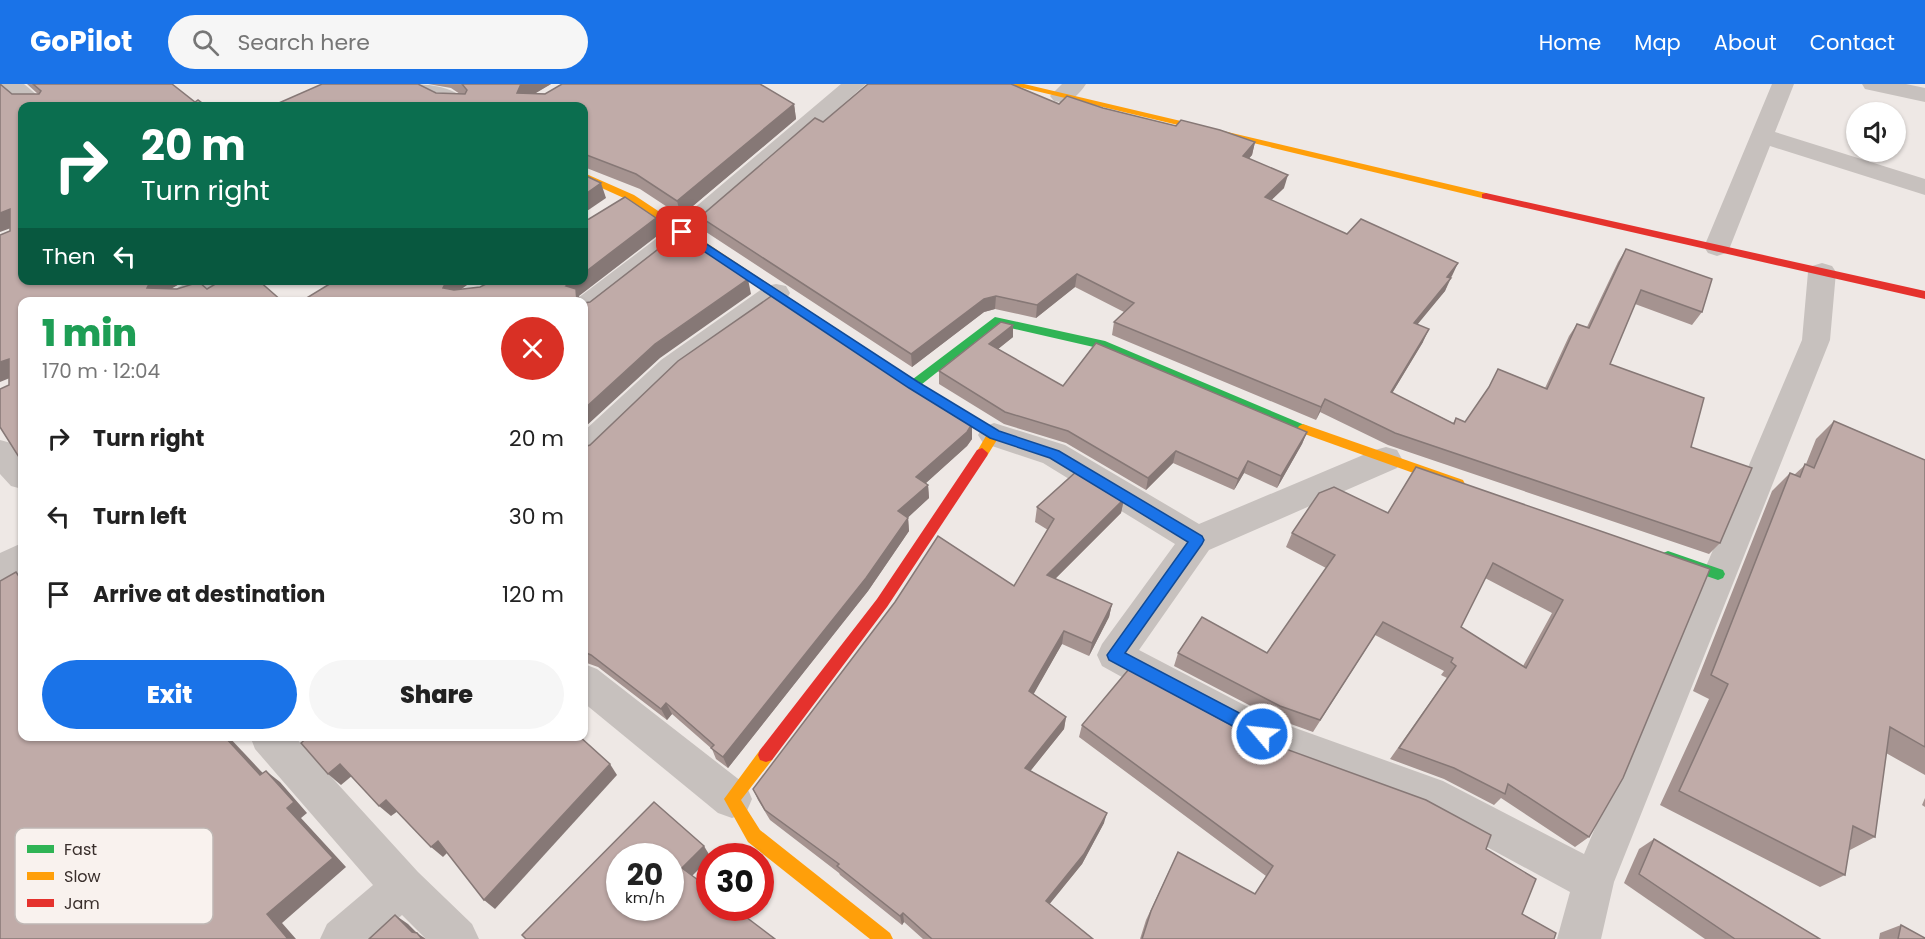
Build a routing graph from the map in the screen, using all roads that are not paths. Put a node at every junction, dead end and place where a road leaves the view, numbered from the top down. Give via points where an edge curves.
1 (10, 84) edge
2 (419, 84) edge
3 (855, 84) edge
4 (1012, 84) edge
5 (1784, 84) edge
6 (1873, 84) edge
7 (1069, 90) edge
8 (1925, 95) edge
9 (33, 102) edge
10 (452, 102) edge
11 (1762, 136) junction
12 (588, 178) edge
13 (1925, 187) edge
14 (630, 196) junction
15 (602, 214) edge
16 (682, 232) junction
17 (1717, 247) junction
18 (1822, 272) junction
19 (204, 285) edge
20 (776, 293) junction
21 (1925, 295) edge
22 (184, 297) edge
23 (588, 305) edge
24 (913, 385) junction
25 (994, 435) junction
26 (588, 445) edge
27 (0, 452) edge
28 (1386, 459) junction
29 (18, 472) edge
30 (1474, 490) edge
31 (1197, 540) junction
32 (1651, 551) edge
33 (18, 560) edge
34 (0, 571) edge
35 (1718, 574) junction
36 (588, 684) edge
37 (273, 741) edge
38 (732, 800) junction
39 (1593, 882) junction
40 (403, 887) junction
41 (1589, 935) edge
42 (342, 939) edge
43 (457, 939) edge
44 (884, 939) edge

1 - 9 street
2 - 10 street
3 - 16 street
4 - 7 street
5 - 11 street
6 - 8 street
7 - 17 street via 1341,163
11 - 13 street
11 - 17 street
12 - 14 street
14 - 15 street
14 - 16 street
16 - 20 street
16 - 23 street
17 - 18 street
18 - 21 street
18 - 35 street via 1816,340
19 - 22 street
20 - 24 street
20 - 26 street via 671,367
24 - 25 street
24 - 28 street via 995,321 1101,344 1312,433
25 - 31 street via 1054,454
25 - 38 street via 882,603
27 - 29 street
28 - 30 street
28 - 31 street
31 - 39 street via 1115,655 1262,734 1429,794
32 - 35 street
33 - 34 street
35 - 39 street
36 - 38 street
37 - 40 street
38 - 44 street via 754,836
39 - 41 street
40 - 42 street
40 - 43 street

